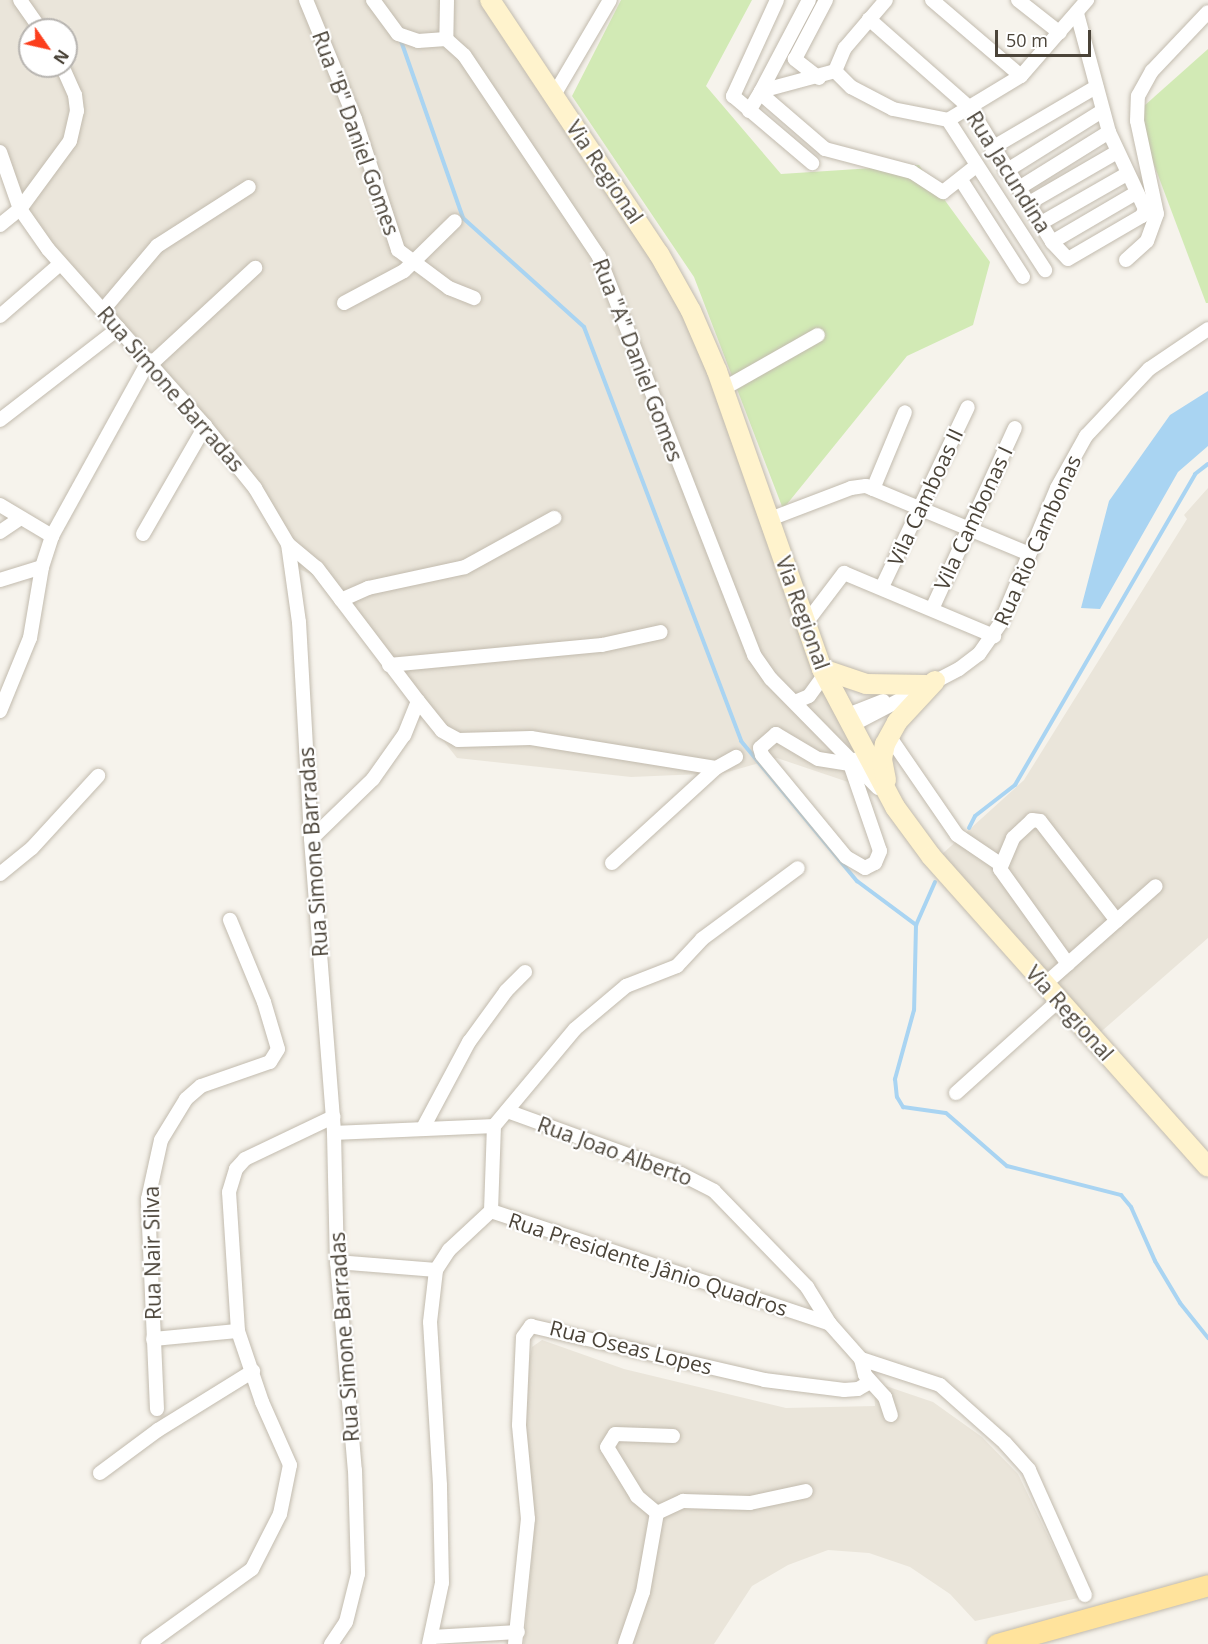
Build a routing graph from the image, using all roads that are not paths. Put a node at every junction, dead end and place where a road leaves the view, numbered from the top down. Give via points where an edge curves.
1 (21, 0) edge
2 (306, 0) edge
3 (373, 0) edge
4 (447, 0) edge
5 (490, 0) edge
6 (610, 0) edge
7 (777, 0) edge
8 (809, 0) edge
9 (826, 0) edge
10 (886, 0) edge
11 (932, 0) edge
12 (1018, 0) edge
13 (1087, 0) edge
14 (1208, 12) edge
15 (1077, 13) junction
16 (34, 18) edge
17 (869, 19) junction
18 (1060, 33) junction
19 (446, 39) junction
20 (835, 71) junction
21 (1021, 76) junction
22 (67, 78) edge
23 (819, 78) junction
24 (1096, 87) junction
25 (761, 92) junction
26 (554, 95) junction
27 (970, 108) junction
28 (749, 111) junction
29 (1102, 111) junction
30 (948, 120) junction
31 (1109, 132) junction
32 (992, 148) junction
33 (0, 152) edge
34 (1117, 152) junction
35 (812, 163) dead end
36 (976, 166) junction
37 (1006, 171) junction
38 (1127, 174) junction
39 (962, 180) junction
40 (249, 187) dead end
41 (1019, 188) junction
42 (1136, 193) junction
43 (1029, 203) junction
44 (20, 209) junction
45 (455, 221) dead end
46 (1041, 223) junction
47 (0, 225) edge
48 (1052, 242) junction
49 (1126, 260) dead end
50 (413, 263) junction
51 (60, 264) junction
52 (255, 268) dead end
53 (1045, 270) dead end
54 (1023, 277) dead end
55 (474, 298) dead end
56 (344, 303) dead end
57 (103, 310) junction
58 (0, 316) edge
59 (119, 328) junction
60 (1208, 329) edge
61 (818, 335) dead end
62 (150, 362) junction
63 (723, 389) junction
64 (968, 407) dead end
65 (905, 412) dead end
66 (0, 420) edge
67 (205, 426) junction
68 (1015, 428) dead end
69 (869, 488) junction
70 (0, 506) edge
71 (920, 508) junction
72 (21, 518) junction
73 (555, 518) dead end
74 (770, 519) junction
75 (968, 530) junction
76 (0, 532) edge
77 (143, 534) dead end
78 (52, 536) junction
79 (288, 544) junction
80 (1029, 554) junction
81 (42, 567) junction
82 (0, 580) edge
83 (882, 587) junction
84 (341, 600) junction
85 (932, 609) junction
86 (806, 623) junction
87 (661, 632) dead end
88 (994, 636) junction
89 (389, 665) junction
90 (823, 671) junction
91 (924, 686) junction
92 (418, 701) junction
93 (795, 702) junction
94 (0, 711) edge
95 (848, 721) junction
96 (889, 736) junction
97 (736, 757) dead end
98 (852, 762) junction
99 (716, 768) junction
100 (98, 776) dead end
101 (892, 802) junction
102 (311, 838) junction
103 (612, 862) dead end
104 (1000, 864) junction
105 (798, 868) dead end
106 (0, 874) edge
107 (1156, 886) dead end
108 (230, 920) dead end
109 (1117, 921) junction
110 (1068, 964) junction
111 (525, 972) dead end
112 (1044, 985) junction
113 (1058, 1001) junction
114 (956, 1093) dead end
115 (507, 1112) junction
116 (333, 1117) junction
117 (494, 1126) junction
118 (423, 1128) junction
119 (334, 1132) junction
120 (1208, 1167) edge
121 (491, 1211) junction
122 (337, 1262) junction
123 (436, 1270) junction
124 (830, 1324) junction
125 (238, 1331) junction
126 (153, 1339) junction
127 (861, 1359) junction
128 (253, 1371) junction
129 (870, 1382) junction
130 (157, 1409) dead end
131 (891, 1415) dead end
132 (674, 1436) dead end
133 (100, 1473) dead end
134 (806, 1491) dead end
135 (657, 1513) junction
136 (1208, 1585) edge
137 (1084, 1595) dead end
138 (516, 1638) edge
139 (431, 1641) edge
140 (148, 1644) edge
141 (331, 1644) edge
142 (625, 1644) edge
143 (997, 1644) edge

1 - 16 street
2 - 50 street, Rua "B" Daniel Gomes via 355,119 398,250
3 - 19 street via 398,34 418,41
4 - 19 street
5 - 26 main road, Via Regional
6 - 26 street
7 - 28 street via 733,93 735,101
8 - 25 street
9 - 23 street via 795,59
10 - 17 street
11 - 21 street
12 - 18 street
13 - 15 street
14 - 49 street via 1152,71 1138,96 1137,121 1157,214 1147,241
15 - 18 street
15 - 24 street
17 - 20 street via 845,48
17 - 27 street, Rua Jacundina
18 - 21 street
19 - 93 street, Rua "A" Daniel Gomes via 464,55 599,257 742,633 771,679
20 - 23 street
20 - 30 street via 851,87 893,108
21 - 27 street
22 - 44 street via 75,95 75,125 61,156
23 - 25 street
24 - 29 street
24 - 32 street
25 - 28 street
25 - 39 street via 828,151 912,172 943,192
26 - 63 main road, Via Regional via 670,272
27 - 30 street
27 - 32 street, Rua Jacundina
28 - 35 street
29 - 31 street
29 - 37 street
30 - 36 street
31 - 34 street
31 - 41 street
32 - 37 street, Rua Jacundina
33 - 44 street, Rua Simone Barradas
34 - 38 street
34 - 43 street
36 - 39 street
36 - 53 street
37 - 41 street, Rua Jacundina
38 - 42 street
38 - 46 street
39 - 54 street
40 - 57 street via 200,215 158,246
41 - 43 street, Rua Jacundina
42 - 48 street
42 - 48 street, Rua Jacundina via 1145,209 1142,216 1071,258 1065,258
43 - 46 street, Rua Jacundina
44 - 47 street
44 - 51 street, Rua Simone Barradas
45 - 50 street
46 - 48 street, Rua Jacundina
50 - 55 street, Rua "B" Daniel Gomes via 449,288
50 - 56 street
51 - 57 street, Rua Simone Barradas
51 - 58 street
52 - 62 street
57 - 59 street, Rua Simone Barradas
59 - 62 street, Rua Simone Barradas
59 - 66 street
60 - 80 street, Rua Rio Cambonas via 1149,369 1103,414 1071,460
61 - 63 street
62 - 67 street, Rua Simone Barradas
62 - 78 street
63 - 74 main road, Via Regional
64 - 71 street, Vila Camboas II
65 - 69 street
67 - 77 street
67 - 79 street, Rua Simone Barradas via 255,488
68 - 75 street, Vila Cambonas I
69 - 71 street
69 - 74 street via 851,488
70 - 72 street
71 - 75 street
71 - 83 street, Vila Camboas II
72 - 76 street
72 - 78 street
73 - 84 street via 465,567 368,588
74 - 86 main road, Via Regional
75 - 80 street
75 - 85 street, Vila Cambonas I
78 - 81 street
79 - 84 street via 317,568
79 - 102 street, Rua Simone Barradas via 299,622
80 - 88 street, Rua Rio Cambonas
81 - 82 street
81 - 94 street via 30,638
83 - 85 street
83 - 86 street via 844,573
84 - 89 street
85 - 88 street
86 - 90 main road, Via Regional
87 - 89 street via 602,645
88 - 91 street, Rua Rio Cambonas via 970,663
89 - 92 street
90 - 91 main road via 866,684
90 - 93 street via 809,696
90 - 95 main road, Via Regional
91 - 95 street, Rua Rio Cambonas
91 - 96 main road
92 - 99 street via 442,731 458,740 531,738
92 - 102 street via 404,735 373,779
93 - 98 street, Rua "A" Daniel Gomes
95 - 101 main road, Via Regional
96 - 101 main road via 882,752
96 - 104 street via 957,835
97 - 99 street
98 - 98 street via 880,851 875,863 865,868 846,857 760,748 776,734 818,759
98 - 101 street, Rua "A" Daniel Gomes
99 - 103 street
100 - 106 street via 32,848
101 - 112 main road, Via Regional via 931,856
102 - 116 street, Rua Simone Barradas
104 - 109 street via 1013,838 1032,820 1040,822
104 - 110 street via 1003,874
105 - 115 street via 702,939 677,966 626,987 583,1022
107 - 109 street
108 - 126 street, Rua Nair Silva via 264,1002 278,1049 270,1062 201,1086 186,1099 160,1140 148,1199
109 - 110 street
110 - 112 street
111 - 118 street via 506,990 469,1042
112 - 113 main road, Via Regional
113 - 114 street
113 - 120 main road, Via Regional
115 - 117 street
115 - 124 street, Rua Joao Alberto via 699,1181 714,1191 807,1287
116 - 119 street, Rua Simone Barradas
116 - 125 street via 281,1139 245,1159 236,1169 229,1192
117 - 118 street
117 - 121 street
118 - 119 street
119 - 122 street, Rua Simone Barradas
121 - 123 street, Rua Presidente Jânio Quadros via 449,1250
121 - 124 street, Rua Presidente Jânio Quadros
122 - 123 street
122 - 141 street, Rua Simone Barradas via 355,1470 358,1574 345,1622
123 - 139 street, Rua Presidente Jânio Quadros via 430,1322 442,1583
124 - 127 street, Rua Joao Alberto
125 - 126 street, Rua Nair Silva
125 - 128 street
126 - 130 street, Rua Nair Silva
127 - 129 street
127 - 137 street via 940,1385 1005,1443 1029,1470
128 - 133 street via 158,1430
128 - 140 street via 262,1402 288,1453 288,1485 280,1514 252,1569
129 - 131 street via 885,1397
129 - 138 street, Rua Oseas Lopes via 858,1389 844,1390 764,1380 531,1326 523,1337 520,1414 528,1519
132 - 135 street via 615,1434 607,1447 637,1496
134 - 135 street via 750,1503 682,1501
135 - 142 street via 643,1592
136 - 143 main road
138 - 139 street

